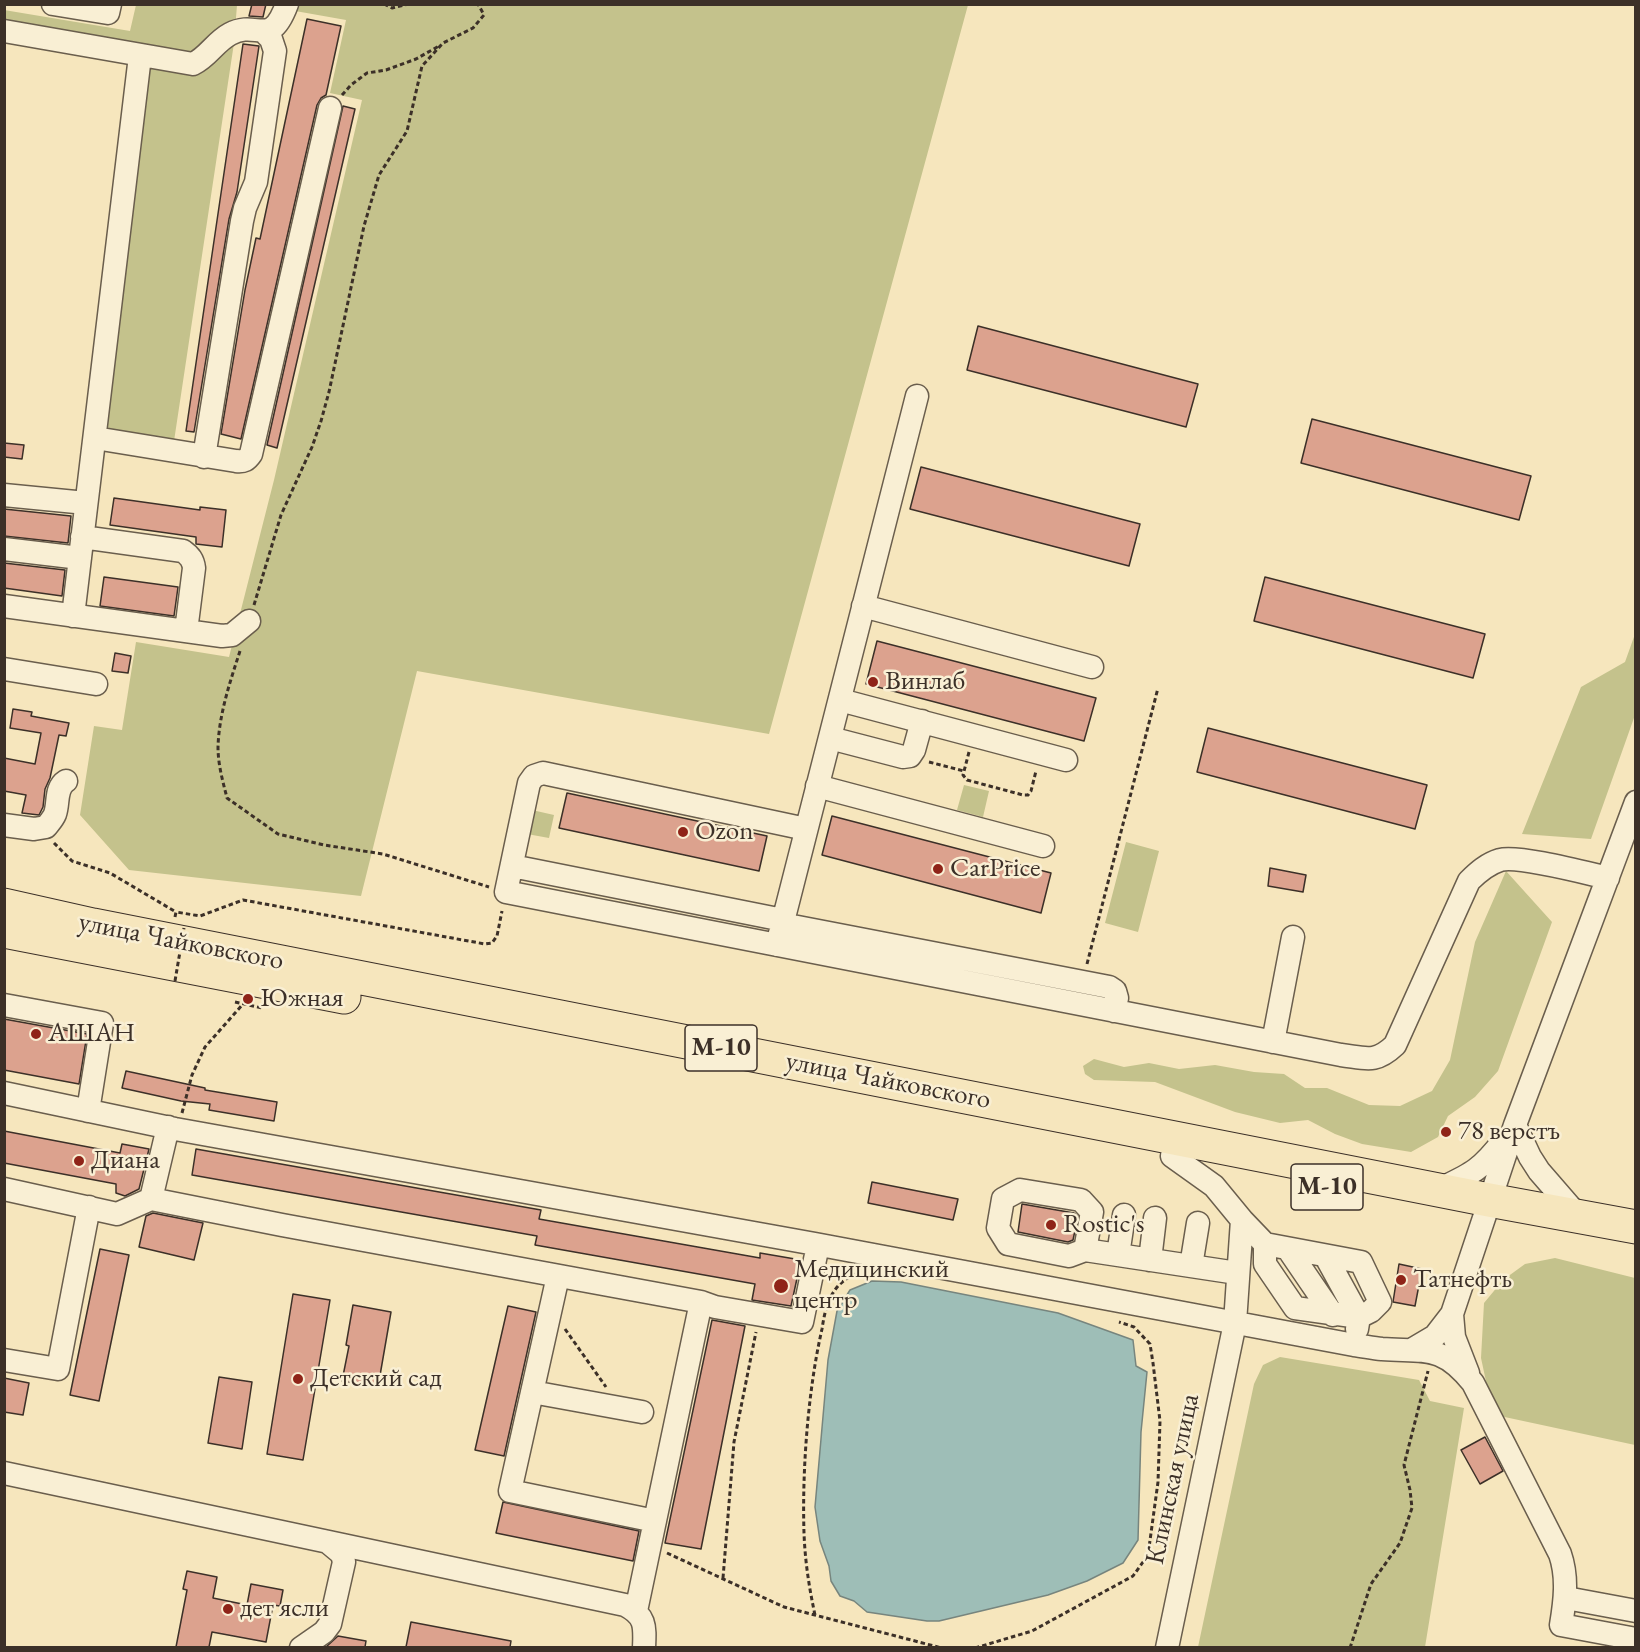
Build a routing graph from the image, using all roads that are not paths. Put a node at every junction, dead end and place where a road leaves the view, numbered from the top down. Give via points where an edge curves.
1 (53, 4) edge
2 (110, 4) edge
3 (287, 4) edge
4 (4, 31) edge
5 (264, 32) junction
6 (140, 56) junction
7 (330, 108) road end
8 (917, 396) dead end
9 (95, 438) junction
10 (204, 457) junction
11 (4, 495) edge
12 (86, 503) junction
13 (81, 548) junction
14 (4, 549) edge
15 (4, 606) edge
16 (863, 606) junction
17 (73, 616) junction
18 (249, 621) road end
19 (186, 631) junction
20 (1092, 667) dead end
21 (4, 669) edge
22 (96, 684) dead end
23 (840, 700) junction
24 (922, 721) junction
25 (830, 738) junction
26 (1066, 760) dead end
27 (66, 781) dead end
28 (818, 786) junction
29 (1635, 802) edge
30 (4, 825) edge
31 (806, 829) junction
32 (1044, 846) dead end
33 (512, 866) junction
34 (1608, 878) junction
35 (4, 905) edge
36 (781, 930) junction
37 (4, 931) edge
38 (1293, 937) dead end
39 (4, 1005) edge
40 (1114, 1011) junction
41 (1273, 1042) junction
42 (4, 1093) edge
43 (88, 1111) junction
44 (1515, 1125) junction
45 (173, 1129) junction
46 (1172, 1156) junction
47 (4, 1189) edge
48 (1438, 1190) junction
49 (151, 1199) junction
50 (89, 1207) junction
51 (1486, 1209) junction
52 (1124, 1215) dead end
53 (1578, 1216) junction
54 (1155, 1218) dead end
55 (1242, 1220) junction
56 (1198, 1223) dead end
57 (1635, 1227) edge
58 (1265, 1244) junction
59 (818, 1245) junction
60 (1635, 1247) edge
61 (1288, 1249) junction
62 (1118, 1255) junction
63 (1150, 1260) junction
64 (1191, 1266) junction
65 (1237, 1273) junction
66 (558, 1276) junction
67 (1063, 1292) junction
68 (701, 1302) junction
69 (1452, 1314) junction
70 (1333, 1315) junction
71 (1359, 1317) junction
72 (1235, 1323) junction
73 (1354, 1345) junction
74 (1423, 1351) junction
75 (4, 1360) edge
76 (1473, 1383) junction
77 (532, 1392) junction
78 (632, 1410) road end
79 (4, 1473) edge
80 (653, 1532) junction
81 (330, 1544) junction
82 (1566, 1598) junction
83 (636, 1611) junction
84 (1635, 1611) edge
85 (1635, 1639) edge
86 (301, 1647) edge
87 (644, 1647) edge
88 (1167, 1647) edge

1 - 2 street via 108,14
3 - 5 street via 276,26
4 - 6 street
5 - 6 street via 250,29 230,34 193,64
5 - 10 street via 275,51 256,182 242,221
6 - 9 street
7 - 10 street via 251,454 239,462
8 - 16 street
9 - 10 street
9 - 12 street
11 - 12 street
12 - 13 street
13 - 14 street
13 - 17 street
13 - 19 street via 183,551 189,555 194,568
15 - 17 street
16 - 20 street
16 - 23 street
17 - 19 street
18 - 19 street via 232,635
21 - 22 street
23 - 24 street
23 - 25 street
24 - 25 street via 910,756
24 - 26 street
25 - 28 street
27 - 30 street via 59,789 55,814 46,827
28 - 31 street
28 - 32 street
29 - 34 street
31 - 33 street via 543,773 529,783
31 - 36 street
33 - 36 street
33 - 36 street via 506,892
34 - 41 street via 1520,860 1501,860 1480,869 1469,881 1395,1045 1385,1054 1374,1059
34 - 44 street
35 - 48 highway, улица Чайковского / М-10
36 - 40 street
36 - 40 street via 1109,987 1117,998
37 - 46 highway, улица Чайковского / М-10
38 - 41 street
39 - 43 street via 102,1023
40 - 41 street
42 - 43 street
43 - 45 street
44 - 48 street via 1487,1162
44 - 51 street
44 - 53 street via 1539,1171
45 - 49 street
45 - 59 street
46 - 51 highway, улица Чайковского / М-10
46 - 55 street via 1214,1186
47 - 50 street
48 - 51 highway, улица Чайковского / М-10
49 - 50 street via 117,1214
49 - 66 street
50 - 75 street via 58,1369
51 - 53 highway, М-10
51 - 60 highway, М-10
51 - 69 street
52 - 62 street
53 - 57 highway, М-10
54 - 63 street
55 - 58 street
55 - 65 street, Клинская улица
56 - 64 street
58 - 61 street
58 - 70 street via 1265,1264 1295,1308
59 - 67 street
59 - 68 street via 802,1322
61 - 70 street
61 - 71 street via 1326,1257
62 - 63 street
62 - 67 street via 1077,1253
63 - 64 street
64 - 65 street
65 - 72 street, Клинская улица
66 - 68 street
66 - 77 street
67 - 72 street
68 - 80 street
69 - 74 street
69 - 76 street via 1454,1337
70 - 71 street
71 - 73 street
72 - 73 street
72 - 88 street, Клинская улица
73 - 74 street
74 - 76 street via 1445,1357
76 - 82 street via 1560,1554
77 - 78 street
77 - 80 street via 510,1491
79 - 81 street
80 - 83 street
81 - 83 street via 625,1605
81 - 86 street via 342,1554 344,1562 330,1624
82 - 84 street
82 - 85 street via 1561,1625
83 - 87 street via 643,1621

